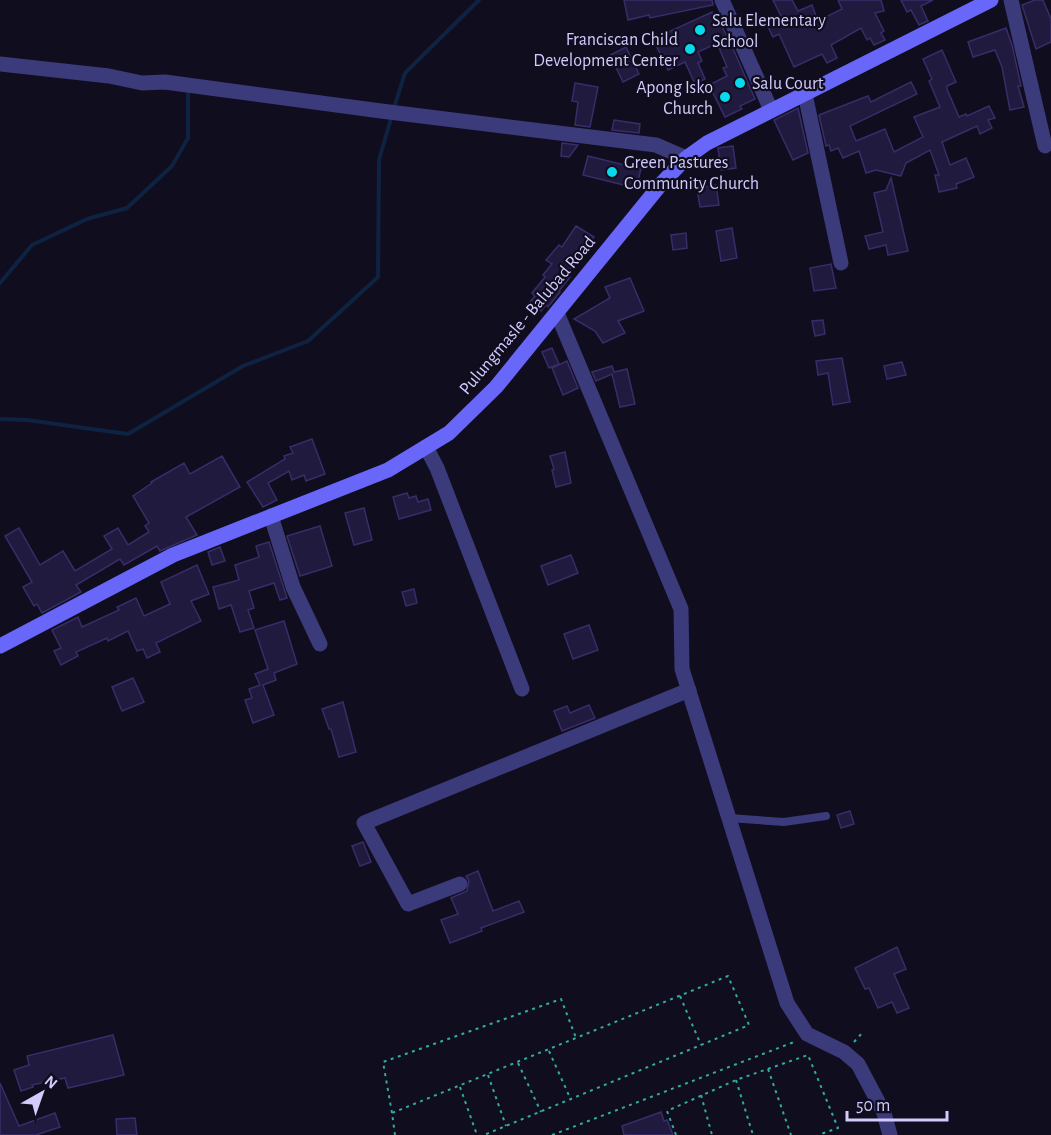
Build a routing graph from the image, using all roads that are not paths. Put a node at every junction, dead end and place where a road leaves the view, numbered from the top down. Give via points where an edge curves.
1 (722, 0) edge
2 (991, 0) edge
3 (1011, 0) edge
4 (0, 64) edge
5 (805, 94) junction
6 (771, 110) junction
7 (1045, 146) dead end
8 (686, 158) junction
9 (841, 263) dead end
10 (557, 313) junction
11 (426, 447) junction
12 (272, 516) junction
13 (320, 644) dead end
14 (0, 646) edge
15 (522, 688) dead end
16 (689, 690) junction
17 (826, 816) dead end
18 (728, 818) junction
19 (460, 884) dead end
20 (890, 1135) edge

1 - 6 street
2 - 5 street, Pulungmasle - Balubad Road
3 - 7 street
4 - 8 street via 656,145
5 - 6 street, Pulungmasle - Balubad Road
5 - 9 street
6 - 8 street, Pulungmasle - Balubad Road
8 - 10 street, Pulungmasle - Balubad Road
10 - 11 street, Pulungmasle - Balubad Road via 496,387 449,433
10 - 16 street via 681,609 682,669
11 - 12 street, Pulungmasle - Balubad Road via 388,470
11 - 15 street
12 - 13 street via 293,587
12 - 14 street, Pulungmasle - Balubad Road via 173,555
16 - 18 street
16 - 19 street via 364,823 408,904
17 - 18 lane via 784,822
18 - 20 street via 787,1003 807,1034 844,1052 858,1064 884,1113

